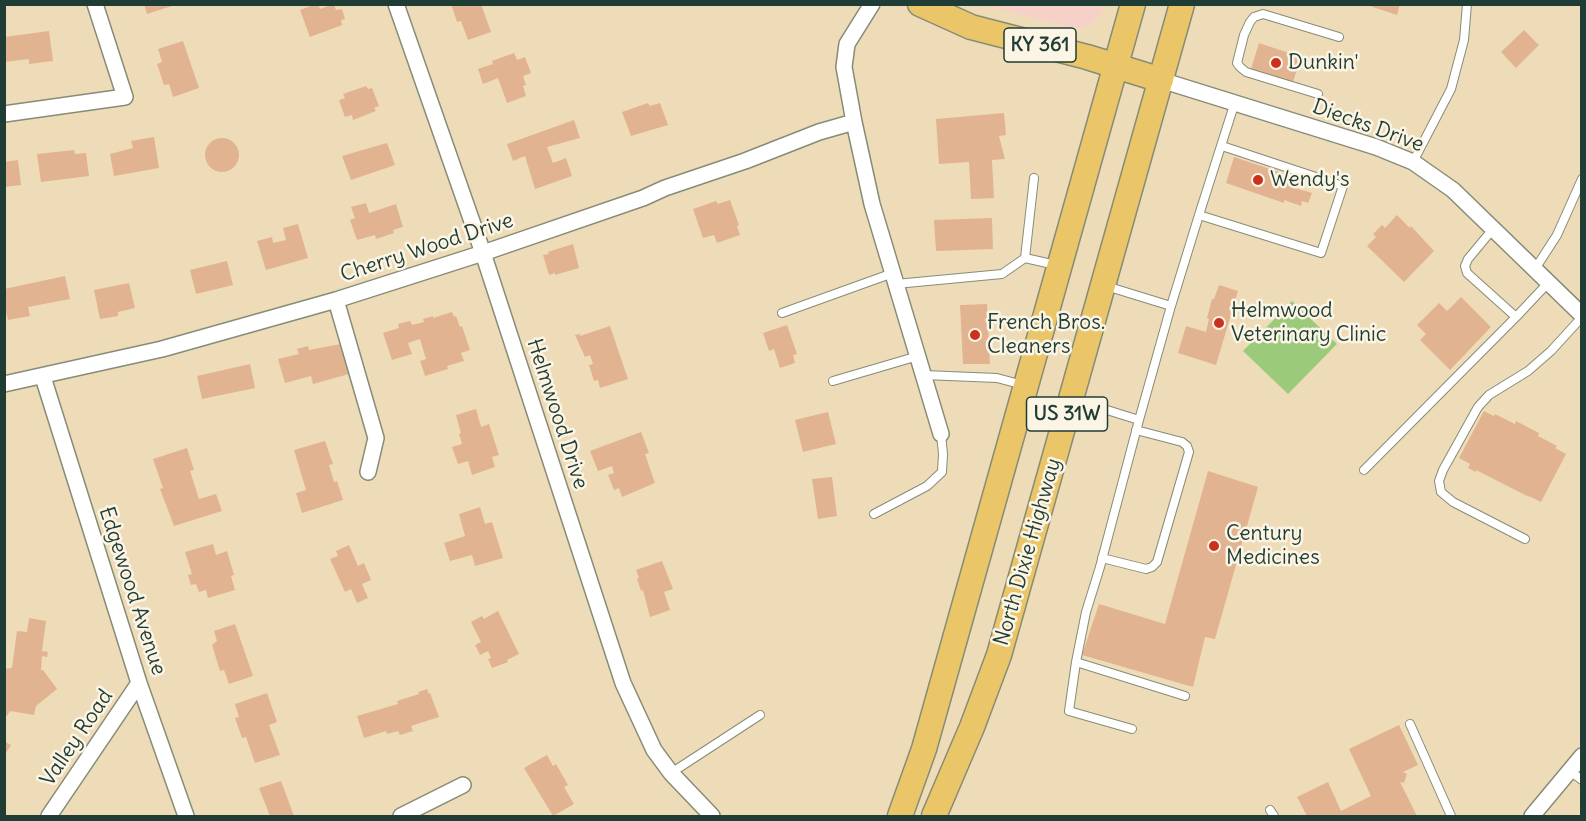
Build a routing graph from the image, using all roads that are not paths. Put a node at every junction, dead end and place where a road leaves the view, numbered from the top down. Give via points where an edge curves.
1 (95, 4) edge
2 (396, 4) edge
3 (872, 4) edge
4 (920, 4) edge
5 (1133, 4) edge
6 (1182, 4) edge
7 (1467, 4) edge
8 (1339, 37) dead end
9 (1116, 66) junction
10 (1161, 80) junction
11 (1318, 94) dead end
12 (1235, 102) junction
13 (4, 114) edge
14 (854, 122) junction
15 (1222, 146) junction
16 (1413, 162) junction
17 (1034, 178) dead end
18 (1581, 179) edge
19 (1199, 215) junction
20 (1493, 229) junction
21 (483, 254) junction
22 (1025, 258) junction
23 (1060, 266) junction
24 (1535, 269) junction
25 (895, 278) junction
26 (1549, 282) junction
27 (1102, 285) junction
28 (336, 300) junction
29 (1171, 306) junction
30 (782, 313) dead end
31 (1581, 316) edge
32 (1516, 317) junction
33 (918, 356) junction
34 (924, 375) junction
35 (43, 376) junction
36 (833, 381) dead end
37 (4, 384) edge
38 (1026, 386) junction
39 (1071, 399) junction
40 (1139, 420) junction
41 (1136, 430) junction
42 (941, 434) joint
43 (1364, 470) dead end
44 (368, 472) dead end
45 (874, 513) dead end
46 (1525, 539) dead end
47 (1102, 558) junction
48 (1076, 662) junction
49 (139, 683) junction
50 (1185, 696) dead end
51 (760, 715) dead end
52 (1410, 724) dead end
53 (1132, 729) dead end
54 (1581, 756) edge
55 (671, 773) junction
56 (1576, 776) edge
57 (463, 785) dead end
58 (50, 816) edge
59 (186, 816) edge
60 (401, 816) edge
61 (712, 816) edge
62 (900, 816) edge
63 (934, 816) edge
64 (1451, 816) edge
65 (1532, 816) edge

1 - 13 street via 125,97
2 - 21 street, Helmwood Drive
3 - 14 street via 847,44 844,67
4 - 9 main road, KY 361 via 971,27
5 - 9 main road, US 31W
6 - 10 main road, North Dixie Highway / US 31W
7 - 16 lane via 1464,40 1450,89
8 - 11 lane via 1263,14 1254,16 1244,34 1237,63 1246,72
9 - 10 main road, KY 361
9 - 23 main road, US 31W
10 - 12 street, Diecks Drive
10 - 27 main road, North Dixie Highway / US 31W
12 - 15 lane
12 - 16 street, Diecks Drive
14 - 21 street, Cherry Wood Drive
14 - 25 street via 872,204
15 - 19 lane
15 - 19 lane via 1343,186 1321,253
16 - 20 street, Diecks Drive via 1453,190
17 - 22 lane
18 - 24 lane via 1557,235
19 - 29 lane
20 - 24 street, Diecks Drive
20 - 32 lane via 1465,266 1467,273
21 - 28 street, Cherry Wood Drive
21 - 55 street, Helmwood Drive via 623,683 654,750
22 - 23 lane
22 - 25 lane via 1002,274
23 - 38 main road, US 31W
24 - 26 street, Diecks Drive
25 - 30 lane
25 - 33 street
26 - 31 street, Diecks Drive
26 - 32 lane
27 - 29 lane
27 - 39 main road, North Dixie Highway / US 31W
28 - 35 street, Cherry Wood Drive via 162,349
28 - 44 street via 376,438
29 - 40 lane
31 - 46 lane via 1551,351 1478,407 1439,481 1441,492 1453,502
32 - 43 lane
33 - 34 street
33 - 36 lane
34 - 38 lane via 997,378
34 - 42 street
35 - 37 street, Cherry Wood Drive
35 - 49 street, Edgewood Avenue
38 - 62 main road, US 31W via 924,749
39 - 40 lane
39 - 63 main road, North Dixie Highway / US 31W via 999,655
40 - 41 lane
41 - 47 lane
41 - 47 lane via 1182,442 1189,452 1157,562 1146,569
42 - 45 lane via 942,472 927,486
47 - 48 lane
48 - 50 lane
48 - 53 lane via 1069,711
49 - 58 street, Valley Road
49 - 59 street, Edgewood Avenue
51 - 55 lane
52 - 64 lane
54 - 56 street
55 - 61 street, Helmwood Drive
56 - 65 street
57 - 60 street

